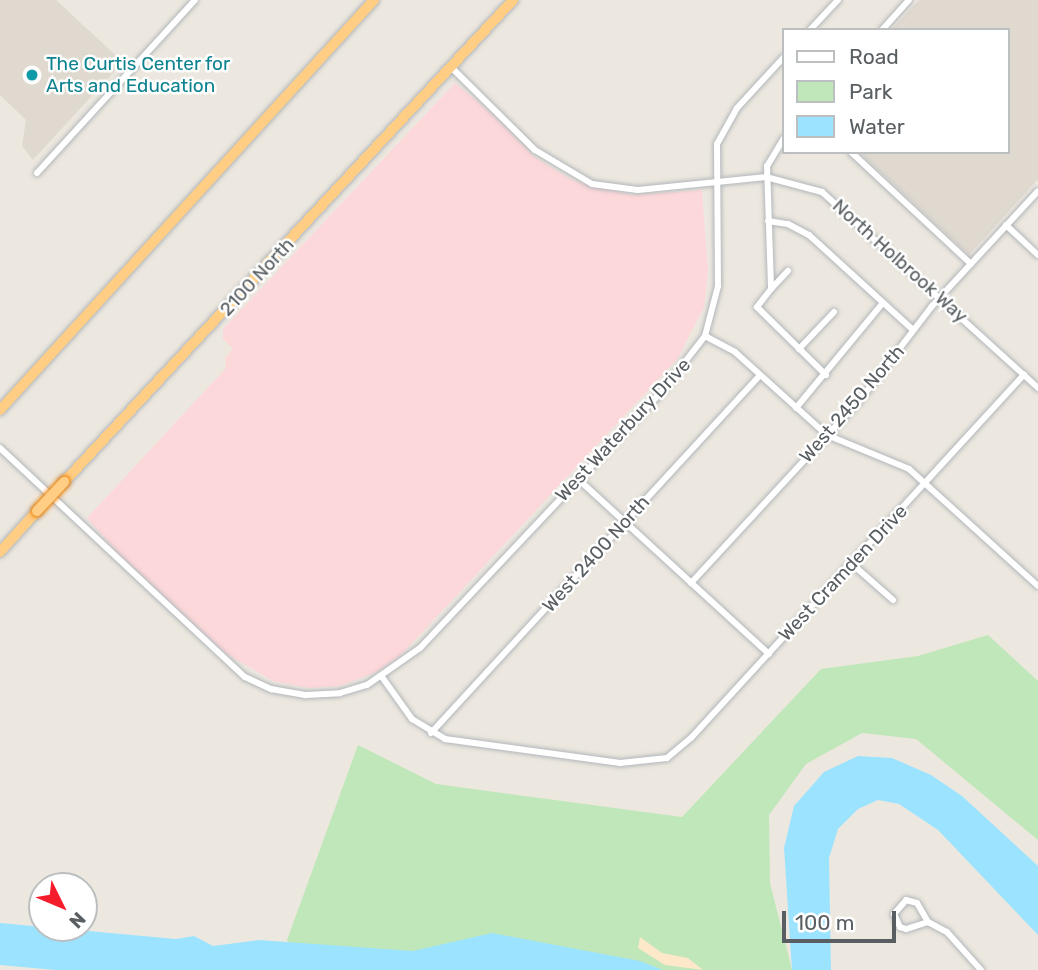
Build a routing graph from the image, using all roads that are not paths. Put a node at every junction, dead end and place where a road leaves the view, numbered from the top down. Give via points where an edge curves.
1 (195, 0) edge
2 (374, 0) edge
3 (513, 0) edge
4 (838, 0) edge
5 (909, 0) edge
6 (812, 28) edge
7 (884, 28) edge
8 (782, 60) edge
9 (451, 67) junction
10 (782, 141) edge
11 (854, 154) edge
12 (37, 173) dead end
13 (766, 177) junction
14 (715, 180) junction
15 (1038, 191) edge
16 (768, 221) junction
17 (1006, 225) junction
18 (1038, 255) edge
19 (971, 264) junction
20 (788, 271) dead end
21 (771, 289) junction
22 (940, 297) junction
23 (883, 303) junction
24 (834, 312) dead end
25 (913, 330) junction
26 (705, 336) junction
27 (799, 349) junction
28 (760, 375) junction
29 (826, 375) junction
30 (1024, 375) junction
31 (1038, 388) edge
32 (796, 408) junction
33 (0, 410) edge
34 (827, 435) junction
35 (0, 448) edge
36 (578, 479) junction
37 (926, 483) junction
38 (625, 522) junction
39 (0, 552) edge
40 (851, 564) junction
41 (691, 583) junction
42 (1038, 586) edge
43 (892, 600) dead end
44 (769, 654) junction
45 (382, 677) junction
46 (431, 733) junction
47 (928, 922) junction
48 (981, 970) edge

1 - 12 street
2 - 33 highway
3 - 9 highway, 2100 North
4 - 6 street
5 - 7 street
8 - 14 street, West Waterbury Drive via 724,126 714,162
9 - 14 street, North Holbrook Way via 535,150 582,180 638,190
9 - 39 highway, 2100 North, bridge
10 - 13 street via 769,158
11 - 19 street
13 - 14 street, North Holbrook Way
13 - 16 street
13 - 22 street, North Holbrook Way via 796,182 833,199
14 - 26 street, West Waterbury Drive via 718,286
15 - 17 street, West 2450 North
16 - 21 street
16 - 23 street via 788,224 809,235
17 - 18 street
17 - 19 street, West 2450 North
19 - 22 street, West 2450 North
20 - 21 street
21 - 27 street via 757,307
22 - 25 street, West 2450 North
22 - 30 street, North Holbrook Way
23 - 25 street
23 - 29 street
24 - 27 street
25 - 34 street, West 2450 North via 875,382
26 - 28 street via 735,352
26 - 36 street, West Waterbury Drive via 663,390
27 - 29 street
28 - 32 street
28 - 38 street, West 2400 North
29 - 32 street
30 - 31 street, North Holbrook Way
30 - 37 street, West Cramden Drive
32 - 34 street
34 - 37 street via 897,462
34 - 41 street, West 2450 North
35 - 45 street, West Waterbury Drive via 245,677 282,692 317,695 350,691
36 - 38 street
36 - 45 street, West Waterbury Drive via 420,648
37 - 40 street, West Cramden Drive
37 - 42 street
38 - 41 street
38 - 46 street, West 2400 North
40 - 43 street
40 - 44 street, West Cramden Drive
41 - 44 street
44 - 46 street, West Cramden Drive via 691,738 655,762 620,763 496,747
45 - 46 street via 406,713
47 - 47 street via 917,903 906,900 894,914 906,929
47 - 48 street via 947,932

